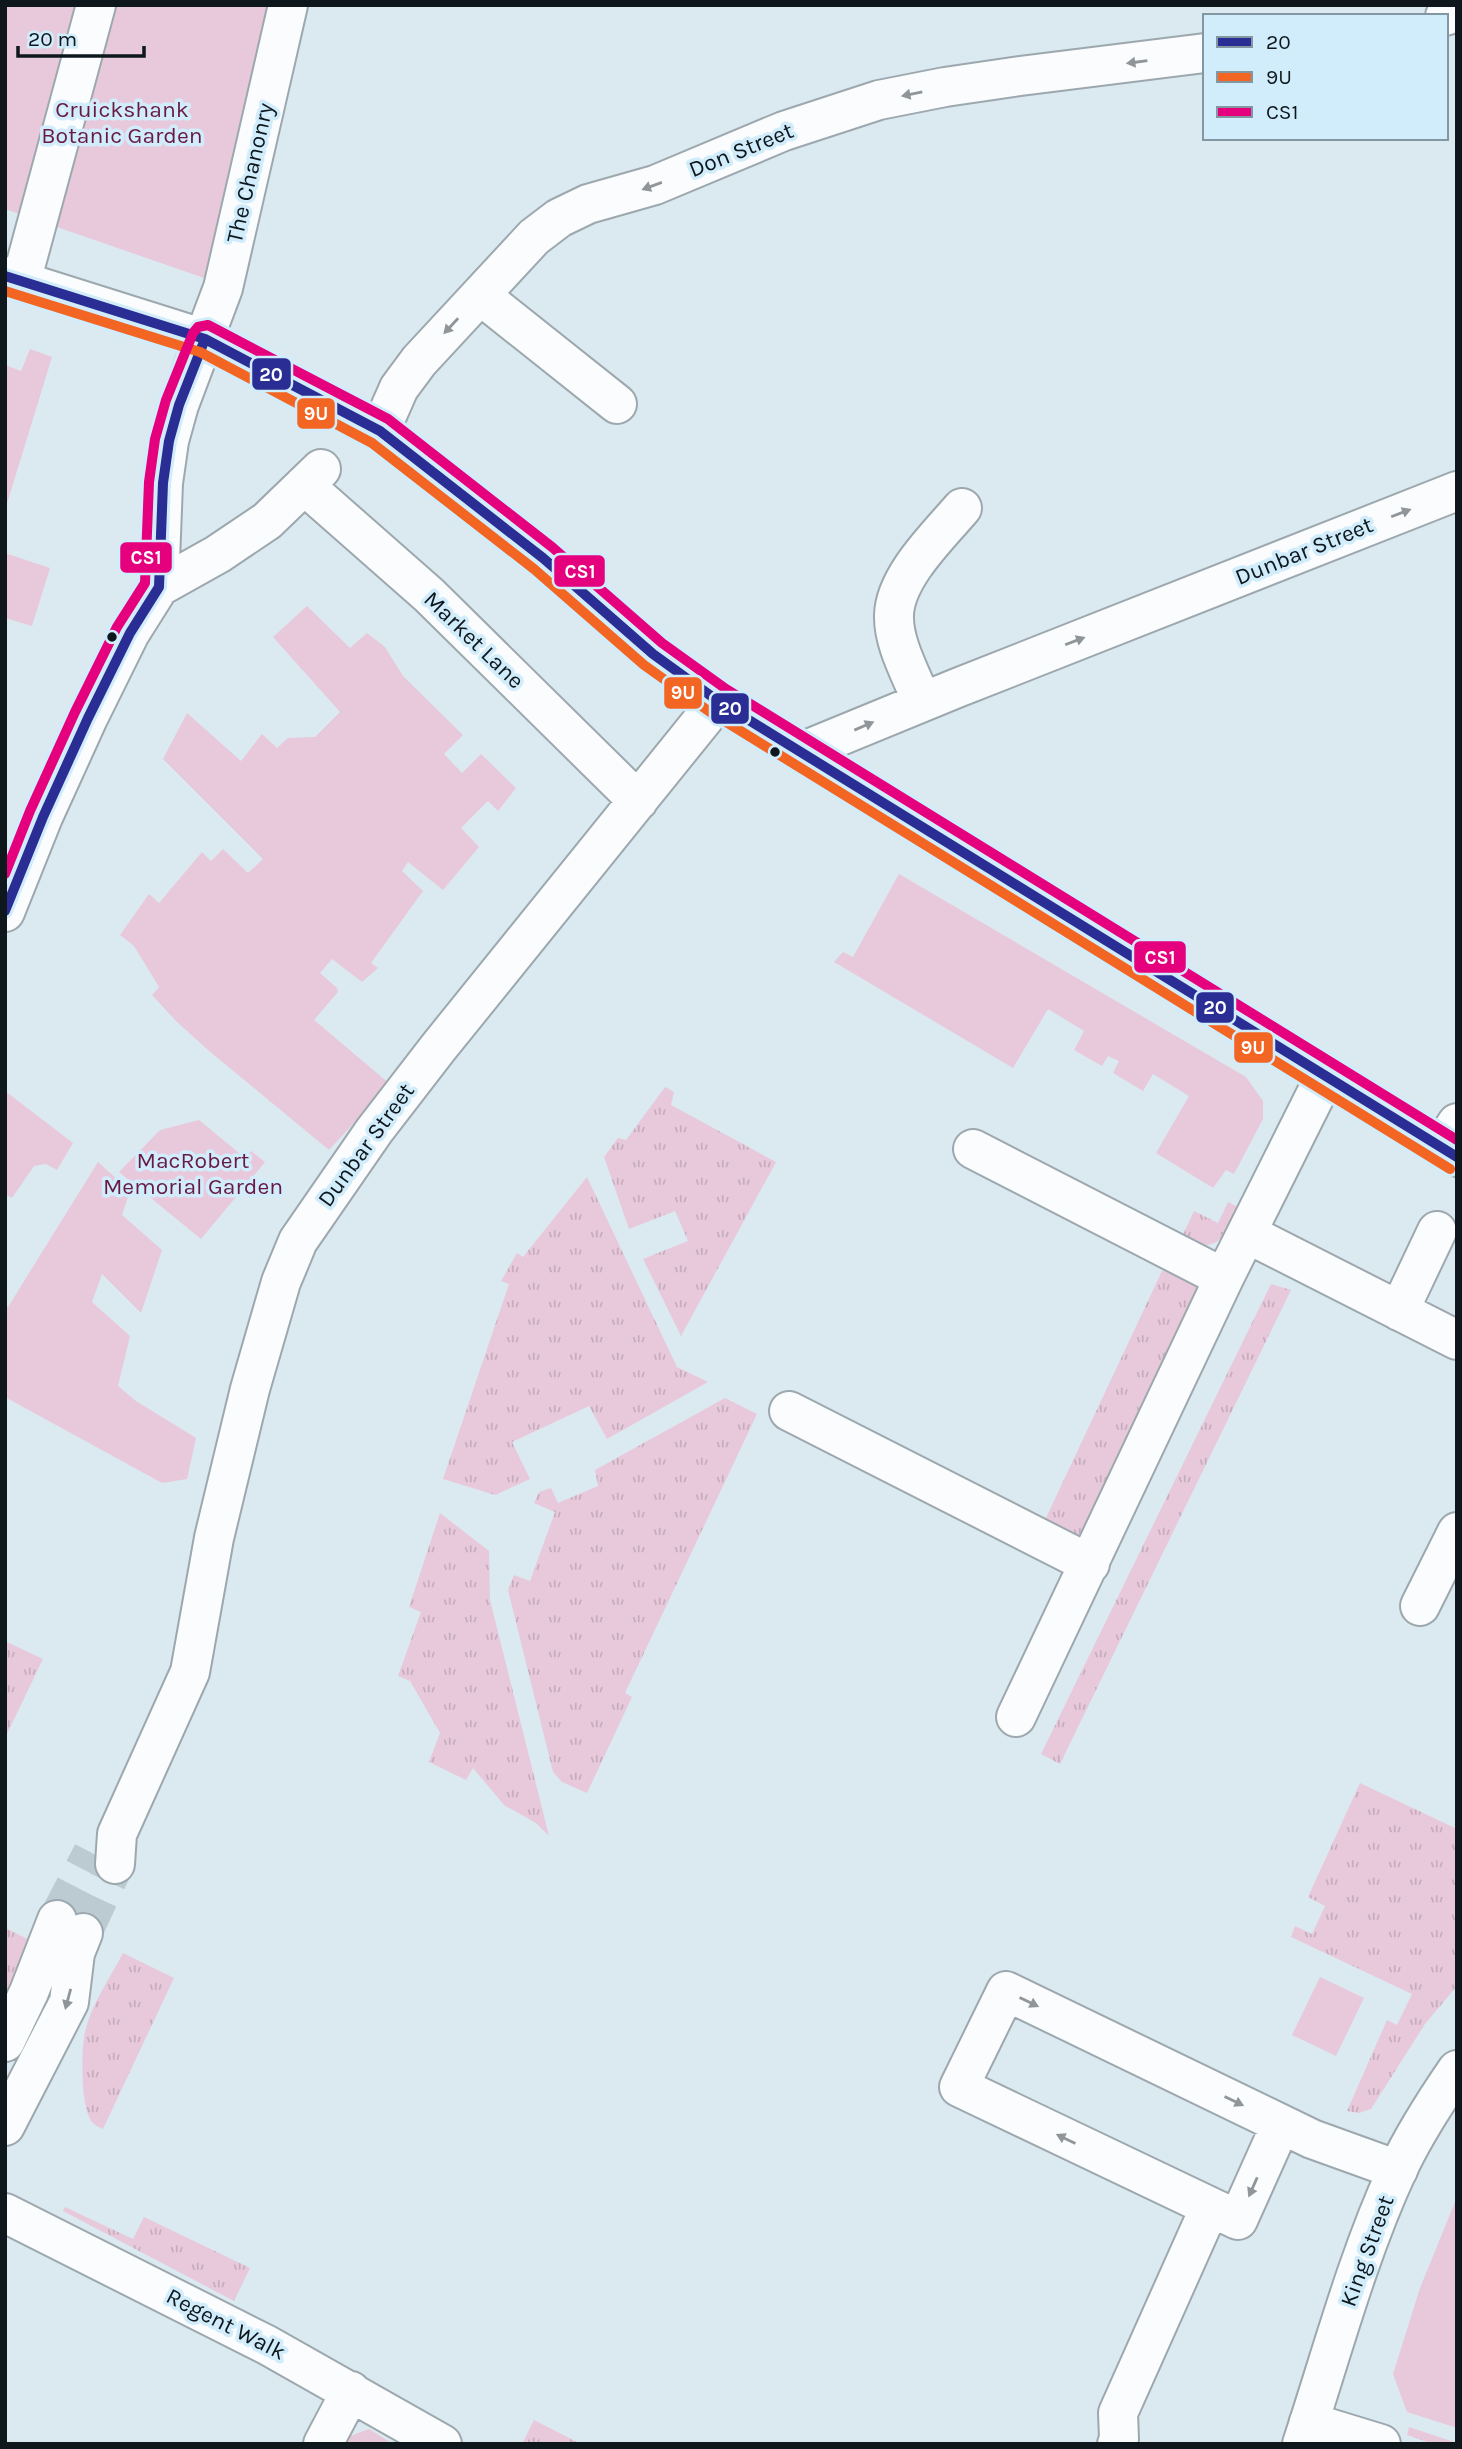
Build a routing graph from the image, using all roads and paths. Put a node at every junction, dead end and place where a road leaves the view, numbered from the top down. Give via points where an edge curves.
1 (96, 5) edge
2 (288, 5) edge
3 (1203, 53) edge
4 (13, 279) edge
5 (480, 295) junction
6 (205, 339) junction
7 (617, 404) dead end
8 (380, 431) junction
9 (1457, 491) edge
10 (962, 508) dead end
11 (159, 587) junction
12 (718, 701) junction
13 (922, 702) junction
14 (801, 752) junction
15 (638, 801) junction
16 (5, 912) edge
17 (1325, 1076) junction
18 (1451, 1143) edge
19 (973, 1149) dead end
20 (1437, 1231) dead end
21 (1248, 1234) junction
22 (1224, 1278) junction
23 (1399, 1311) junction
24 (1457, 1340) edge
25 (789, 1411) dead end
26 (1457, 1532) edge
27 (1090, 1564) junction
28 (1420, 1606) dead end
29 (1016, 1717) dead end
30 (108, 1850) tunnel mouth
31 (5, 2042) edge
32 (1457, 2070) edge
33 (1281, 2124) junction
34 (5, 2126) edge
35 (1398, 2170) junction
36 (1210, 2207) junction
37 (5, 2213) edge
38 (351, 2391) junction
39 (1305, 2433) edge
40 (323, 2444) edge
41 (442, 2444) edge
42 (1117, 2444) edge
43 (1381, 2444) edge

1 - 4 street
2 - 6 street, The Chanonry via 223,288
3 -> 5 street, Don Street via 945,87 836,113 559,218 534,237
4 - 6 street
5 - 7 street
5 -> 8 street, Don Street via 407,374
6 - 8 street
6 - 11 street, The Chanonry via 169,441
8 - 12 street via 543,558 653,654
13 -> 9 street, Dunbar Street
10 - 13 street via 901,587 894,615 898,640
11 - 15 street, Market Lane via 267,522 312,477
11 - 16 street via 130,633 88,718
12 - 14 street
12 - 15 street, Dunbar Street
14 -> 13 street, Dunbar Street
14 - 17 street
15 - 30 street, Dunbar Street via 374,1131 298,1241 281,1282 250,1390 214,1538 189,1675
17 - 18 street
17 - 21 street
19 - 22 street
20 - 23 street
21 - 22 street
21 - 23 street
22 - 27 street
23 - 24 street
25 - 27 street
26 - 28 street
27 - 29 street
31 -> 34 street via 29,1992 70,1926 75,1953 69,2002
32 - 35 street, King Street
33 - 35 street
33 -> 36 street via 1238,2220
36 -> 33 street via 959,2087 1006,1991
35 - 39 street, King Street
36 - 42 street via 1118,2413
37 - 38 street, Regent Walk
38 - 40 street
38 - 41 street, Regent Walk
39 - 43 street

